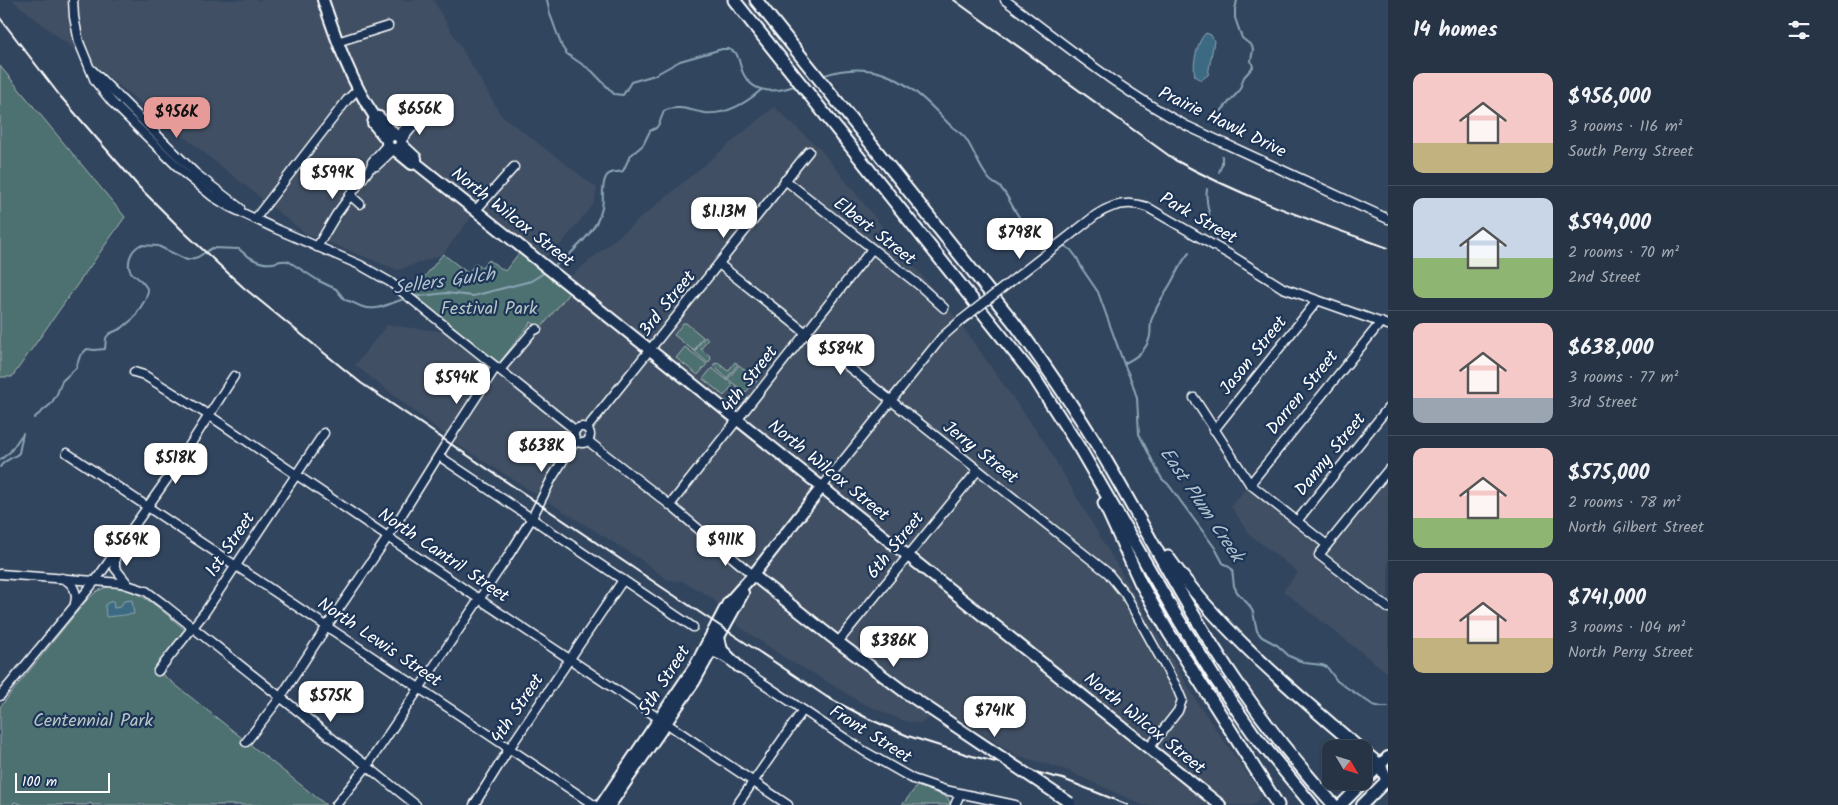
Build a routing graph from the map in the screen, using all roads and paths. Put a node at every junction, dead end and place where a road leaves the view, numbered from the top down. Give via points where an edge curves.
1 (73, 0) edge
2 (323, 0) edge
3 (727, 0) edge
4 (734, 0) edge
5 (1005, 0) edge
6 (758, 3) edge
7 (388, 26) dead end
8 (337, 42) junction
9 (769, 45) junction
10 (358, 89) junction
11 (430, 102) dead end
12 (395, 143) junction
13 (808, 151) dead end
14 (514, 167) dead end
15 (785, 180) junction
16 (350, 195) junction
17 (360, 204) dead end
18 (476, 210) junction
19 (255, 219) junction
20 (1388, 219) edge
21 (318, 247) junction
22 (872, 249) junction
23 (718, 264) junction
24 (1317, 301) junction
25 (944, 308) dead end
26 (959, 322) joint
27 (1385, 323) edge
28 (537, 329) dead end
29 (806, 334) junction
30 (650, 350) junction
31 (498, 368) junction
32 (134, 372) dead end
33 (234, 376) dead end
34 (1194, 398) dead end
35 (891, 401) junction
36 (1388, 408) edge
37 (210, 416) junction
38 (738, 420) junction
39 (587, 428) junction
40 (575, 430) junction
41 (1214, 430) junction
42 (324, 433) dead end
43 (576, 440) junction
44 (588, 441) junction
45 (1080, 448) junction
46 (67, 453) dead end
47 (439, 456) junction
48 (978, 470) junction
49 (1388, 470) edge
50 (296, 476) junction
51 (1250, 484) junction
52 (822, 487) junction
53 (1127, 498) junction
54 (670, 505) junction
55 (148, 506) junction
56 (532, 518) junction
57 (1297, 521) junction
58 (388, 536) junction
59 (1327, 545) junction
60 (115, 553) junction
61 (908, 556) junction
62 (235, 565) junction
63 (0, 574) edge
64 (753, 575) junction
65 (59, 577) junction
66 (96, 580) junction
67 (623, 580) junction
68 (128, 585) junction
69 (479, 599) junction
70 (74, 605) junction
71 (1388, 608) edge
72 (327, 626) junction
73 (693, 627) dead end
74 (193, 628) junction
75 (719, 637) junction
76 (838, 642) junction
77 (711, 653) junction
78 (724, 657) junction
79 (570, 659) junction
80 (739, 667) junction
81 (696, 670) junction
82 (158, 671) dead end
83 (419, 688) junction
84 (0, 696) edge
85 (280, 698) junction
86 (803, 710) junction
87 (663, 721) junction
88 (1350, 740) edge
89 (246, 742) dead end
90 (1149, 748) junction
91 (509, 749) junction
92 (1388, 757) edge
93 (1372, 759) edge
94 (367, 766) junction
95 (1380, 766) junction
96 (1387, 780) edge
97 (753, 782) junction
98 (1267, 787) junction
99 (960, 794) junction
100 (1364, 803) edge
101 (1071, 804) edge
102 (336, 805) edge
103 (416, 805) edge
104 (474, 805) edge
105 (594, 805) edge
106 (601, 805) edge
107 (610, 805) edge
108 (737, 805) edge
109 (788, 805) edge
110 (955, 805) edge
111 (1015, 805) edge
112 (1220, 805) edge
113 (1270, 805) edge
114 (1278, 805) edge
115 (1312, 805) edge
116 (1334, 805) edge
117 (1341, 805) edge

1 - 19 street via 76,30 90,68 191,169
2 - 8 main road
3 - 9 highway
4 - 9 highway
5 - 20 street, Prairie Hawk Drive via 1161,112
6 - 53 highway via 1009,316 1066,396
7 - 8 street
8 - 10 main road
9 - 45 highway via 1014,350
10 - 12 main road via 375,117 373,122
10 - 19 street
11 - 12 street via 414,125
12 - 16 street via 372,162
12 - 18 main road, North Wilcox Street via 412,164 416,163
13 - 15 street, 3rd Street
14 - 18 street
15 - 22 street, Elbert Street
15 - 23 street, 3rd Street
16 - 17 street
16 - 21 street
18 - 30 main road, North Wilcox Street
19 - 21 street
21 - 31 street via 390,282
22 - 25 street, Elbert Street
22 - 29 street, 4th Street
23 - 29 street, Jerry Street
23 - 30 street, 3rd Street
24 - 26 street, Park Street, bridge via 1283,288 1147,207 1122,204 1096,215
24 - 27 street, Park Street
24 - 41 street, Jason Street
26 - 35 street, 5th Street via 942,337
27 - 51 street, Darren Street
28 - 31 street
29 - 35 street, Jerry Street
29 - 38 street, 4th Street
30 - 38 main road, North Wilcox Street
30 - 39 street, 3rd Street
31 - 40 street
31 - 47 street
32 - 37 street, North Cantril Street via 148,377
33 - 37 street
34 - 41 street
35 - 48 street, Jerry Street
35 - 52 street, 5th Street
36 - 57 street, Danny Street
37 - 50 street, North Cantril Street
37 - 55 street
38 - 52 main road, North Wilcox Street
38 - 54 street, 4th Street
39 - 40 street via 580,426
39 - 44 street
40 - 43 street
41 - 51 street
42 - 50 street, 1st Street
43 - 44 street via 581,443
43 - 56 street
44 - 54 street
45 - 98 highway via 1150,599
45 - 115 highway via 1214,677 1253,733
46 - 55 street, North Lewis Street
47 - 56 street
47 - 58 street
48 - 61 street, 6th Street
48 - 90 street, Jerry Street via 1068,540 1113,578 1125,594 1182,700 1178,711
49 - 59 street
50 - 58 street, North Cantril Street
50 - 62 street, 1st Street
51 - 57 street
52 - 61 main road, North Wilcox Street
52 - 64 main road, 5th Street
53 - 88 highway via 1211,612
53 - 116 highway via 1180,592 1238,683 1284,748
54 - 64 street
55 - 60 street
55 - 62 street, North Lewis Street
56 - 67 street
56 - 69 street
57 - 59 street
58 - 69 street, North Cantril Street
58 - 72 street
59 - 71 street via 1319,555
60 - 66 street
60 - 68 street via 114,568
61 - 76 street, 6th Street
61 - 90 main road, North Wilcox Street
62 - 72 street, North Lewis Street
62 - 74 street, 1st Street
63 - 65 street
64 - 75 main road, 5th Street
64 - 76 main road
64 - 81 main road, 5th Street via 728,604
65 - 66 street
65 - 70 street via 70,583 74,590
66 - 68 street
66 - 70 street
67 - 73 street
67 - 79 street, 4th Street
68 - 74 street via 150,594
69 - 79 street, North Cantril Street
69 - 83 street
70 - 84 street
72 - 83 street, North Lewis Street
72 - 85 street
74 - 82 street, 1st Street
74 - 85 street
75 - 77 main road, 5th Street
75 - 80 main road via 722,650
76 - 101 main road, bridge via 906,693
77 - 78 street, Front Street
77 - 81 main road, 5th Street
78 - 80 street, Front Street
78 - 81 street via 718,656
79 - 87 street, North Cantril Street
79 - 91 street, 4th Street
80 - 86 street, Front Street
81 - 87 main road, 5th Street
83 - 91 street, North Lewis Street
83 - 94 street
85 - 89 street
85 - 94 street
86 - 97 street
86 - 99 street, Front Street via 906,775 928,786
87 - 97 street, North Cantril Street
87 - 106 main road, 5th Street
87 - 107 main road, 5th Street
90 - 112 main road, North Wilcox Street
91 - 104 street, 4th Street
91 - 105 street, North Lewis Street
92 - 95 main road
93 - 95 highway
94 - 102 street
94 - 103 street
95 - 96 highway
95 - 117 main road
96 - 100 main road
97 - 108 street
97 - 109 street, North Cantril Street
98 - 113 highway
98 - 114 highway
99 - 110 street
99 - 111 street, Front Street

